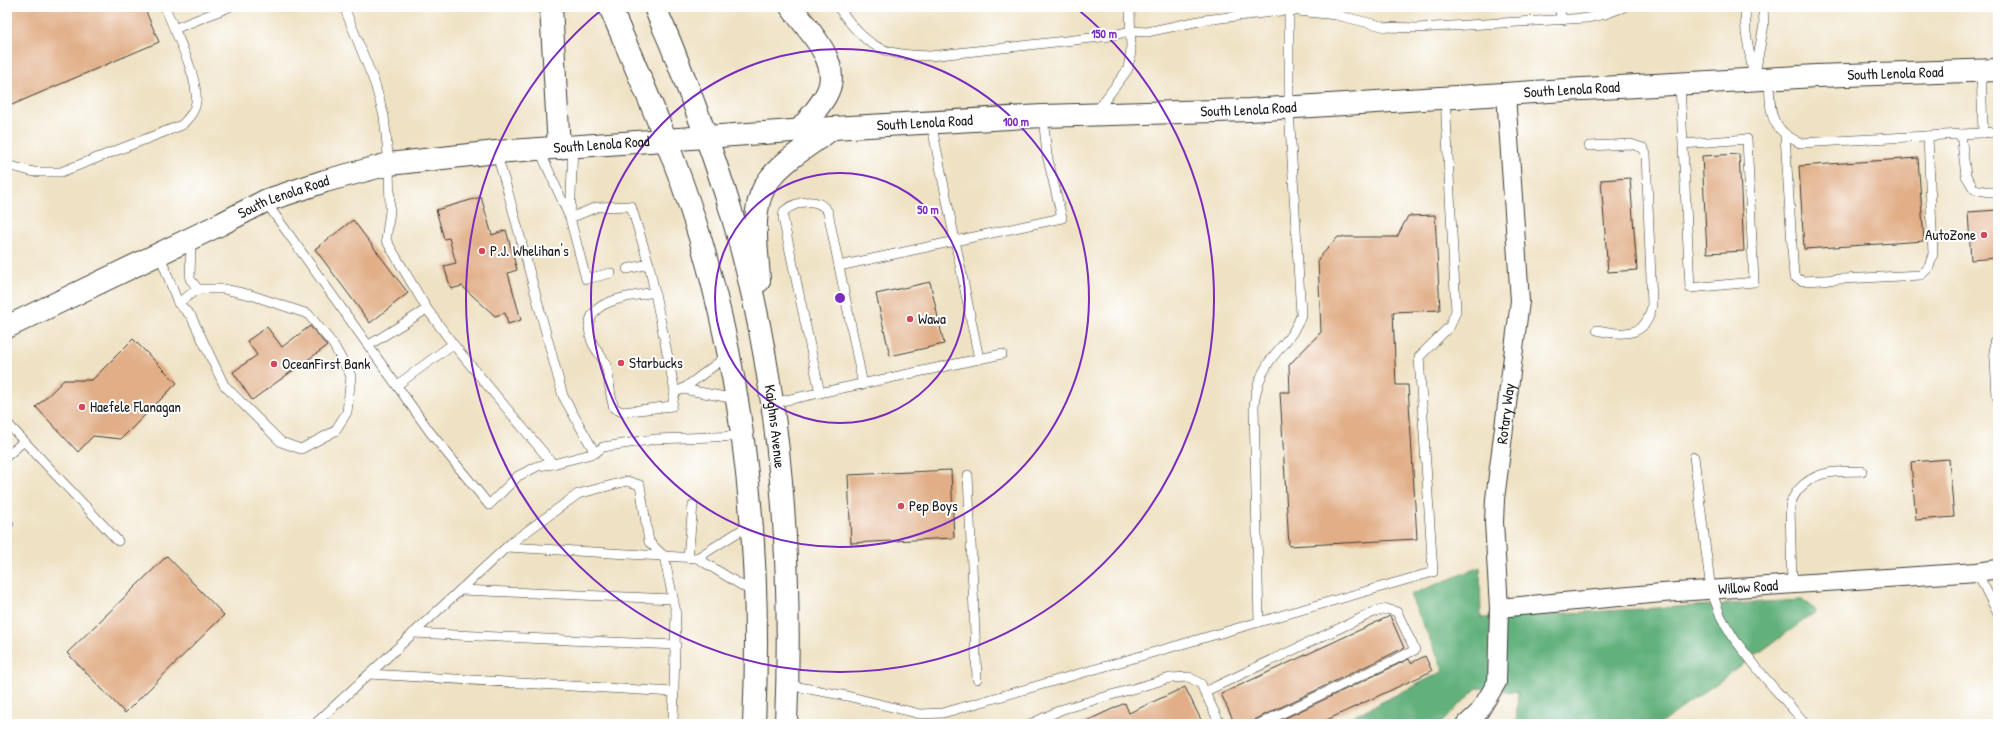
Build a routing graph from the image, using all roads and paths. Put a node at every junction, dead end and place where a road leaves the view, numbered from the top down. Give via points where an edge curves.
1 (165, 7) edge
2 (230, 7) edge
3 (344, 7) edge
4 (551, 7) edge
5 (610, 7) edge
6 (791, 7) edge
7 (838, 7) edge
8 (1130, 7) edge
9 (1558, 7) edge
10 (1624, 7) edge
11 (1745, 7) edge
12 (1763, 7) edge
13 (1289, 10) junction
14 (658, 11) edge
15 (1563, 20) junction
16 (174, 29) junction
17 (1130, 31) junction
18 (1990, 70) edge
19 (1762, 80) junction
20 (1680, 84) junction
21 (1506, 94) junction
22 (1445, 97) junction
23 (1289, 108) junction
24 (1095, 113) junction
25 (1043, 116) junction
26 (931, 122) junction
27 (833, 128) junction
28 (800, 131) junction
29 (1998, 132) edge
30 (1983, 133) junction
31 (1961, 134) junction
32 (1785, 135) junction
33 (1928, 136) junction
34 (706, 137) junction
35 (666, 141) junction
36 (1683, 144) junction
37 (1589, 146) dead end
38 (557, 148) junction
39 (496, 152) junction
40 (389, 164) junction
41 (7, 165) edge
42 (1998, 192) edge
43 (265, 200) junction
44 (570, 218) junction
45 (191, 238) junction
46 (955, 241) junction
47 (159, 253) junction
48 (649, 264) junction
49 (839, 266) junction
50 (628, 269) dead end
51 (611, 273) dead end
52 (198, 289) junction
53 (654, 292) junction
54 (178, 303) junction
55 (427, 309) junction
56 (7, 327) edge
57 (761, 330) junction
58 (1597, 330) dead end
59 (1998, 340) edge
60 (369, 344) junction
61 (453, 344) junction
62 (1002, 354) dead end
63 (728, 355) junction
64 (979, 359) junction
65 (397, 385) junction
66 (863, 385) junction
67 (679, 390) junction
68 (820, 393) junction
69 (1997, 397) edge
70 (736, 400) junction
71 (772, 403) junction
72 (7, 423) edge
73 (742, 436) junction
74 (24, 441) junction
75 (595, 453) junction
76 (7, 456) edge
77 (1694, 457) dead end
78 (553, 464) junction
79 (1862, 471) dead end
80 (968, 475) dead end
81 (693, 505) dead end
82 (752, 524) junction
83 (118, 541) dead end
84 (507, 547) junction
85 (664, 556) junction
86 (692, 558) junction
87 (1998, 569) edge
88 (1977, 572) junction
89 (1792, 585) junction
90 (460, 590) junction
91 (1711, 590) junction
92 (755, 594) junction
93 (673, 599) junction
94 (1499, 608) junction
95 (1998, 614) edge
96 (1259, 622) junction
97 (413, 633) junction
98 (676, 645) junction
99 (369, 674) junction
100 (977, 679) dead end
101 (788, 686) junction
102 (674, 692) junction
103 (1204, 692) junction
104 (315, 724) edge
105 (673, 724) edge
106 (754, 724) edge
107 (786, 724) edge
108 (1030, 724) edge
109 (1220, 724) edge
110 (1259, 724) edge
111 (1466, 724) edge
112 (1806, 724) edge

1 - 16 lane
2 - 16 lane
3 - 40 lane via 375,84 384,116
4 - 38 main road
5 - 35 main road
6 - 28 main road via 825,55 832,75 825,97
7 - 17 lane via 853,28 869,43 889,52 908,55 951,55 1110,36
8 - 17 lane
9 - 15 lane
10 - 15 lane via 1587,18
11 - 19 lane via 1746,33
12 - 19 lane
13 - 15 lane via 1336,15 1386,27 1425,28
13 - 17 lane via 1204,20 1147,32
13 - 23 lane
14 - 34 main road, Kaighns Avenue
16 - 41 lane via 193,76 196,102 192,114 182,125 61,172 34,172
17 - 24 lane via 1131,51 1128,69
18 - 19 main road, South Lenola Road
18 - 30 lane
19 - 20 main road, South Lenola Road
19 - 32 lane via 1772,118
20 - 21 main road, South Lenola Road
20 - 36 lane
21 - 22 main road, South Lenola Road
21 - 94 street, Rotary Way via 1520,301 1495,499
22 - 23 main road, South Lenola Road
22 - 96 lane via 1456,311 1450,326 1419,357 1433,572
23 - 24 main road, South Lenola Road
23 - 96 lane via 1301,315 1296,329 1270,361 1255,393
24 - 25 main road, South Lenola Road
25 - 26 main road, South Lenola Road
25 - 46 lane via 1047,155 1062,218
26 - 27 main road, South Lenola Road
26 - 46 lane
27 - 28 main road, South Lenola Road
27 - 57 main road via 775,173 761,195 757,221
28 - 34 main road, South Lenola Road
29 - 30 lane
30 - 31 lane
31 - 33 lane
31 - 42 lane via 1966,176 1974,189
32 - 33 lane via 1800,143
32 - 33 lane via 1794,277 1803,281 1921,275 1928,267 1933,254
34 - 35 main road, South Lenola Road
34 - 57 main road, Kaighns Avenue via 730,210
35 - 38 main road, South Lenola Road
35 - 63 main road via 697,229 720,311
36 - 36 lane via 1747,139 1754,282 1690,288
37 - 58 lane via 1631,144 1643,148 1646,154 1651,316 1646,326 1637,331 1616,333
38 - 39 main road, South Lenola Road
38 - 44 lane
38 - 44 lane
39 - 40 main road, South Lenola Road
39 - 75 lane via 563,396
40 - 43 main road, South Lenola Road
40 - 55 lane via 390,212 386,240
43 - 45 main road, South Lenola Road
43 - 60 lane
44 - 48 lane via 597,207 631,206
44 - 51 lane via 586,278
45 - 47 main road, South Lenola Road
45 - 52 lane via 190,279
46 - 49 lane
46 - 64 lane
47 - 54 lane
47 - 56 main road, South Lenola Road
48 - 50 lane
48 - 53 lane
49 - 66 lane
49 - 68 lane via 828,212 824,206 813,201 791,205 784,211 783,218
52 - 54 lane
52 - 54 lane via 224,289 251,295 308,314 333,344 351,376 347,412 335,431 301,449 281,442 224,385 191,316
53 - 67 lane
53 - 67 lane via 608,301 596,309 591,319 592,342 606,365 610,398 614,408 622,412 672,406
55 - 60 lane
55 - 61 lane
57 - 71 main road, Kaighns Avenue
59 - 69 lane via 1994,342
60 - 65 lane
61 - 65 lane
61 - 78 lane
62 - 64 lane
63 - 67 lane
63 - 70 main road
64 - 66 lane
65 - 78 lane via 430,432 489,505 518,476 538,466
66 - 68 lane
67 - 70 lane
68 - 71 lane
70 - 73 main road
71 - 101 main road, Kaighns Avenue via 786,548
72 - 74 lane
73 - 75 lane via 656,439 602,448
73 - 82 main road
74 - 76 lane
74 - 83 lane
75 - 78 lane
77 - 91 lane
79 - 89 lane via 1816,475 1805,482 1792,497
80 - 100 lane
81 - 86 lane
82 - 86 lane
82 - 92 main road
84 - 85 lane
84 - 85 lane via 578,494 627,481 640,485 649,542
84 - 90 lane
85 - 86 lane
85 - 93 lane
86 - 92 lane
87 - 88 street, Willow Road
88 - 89 street, Willow Road
88 - 95 lane
89 - 91 street, Willow Road
90 - 93 lane
90 - 97 lane
91 - 94 street, Willow Road
91 - 112 lane via 1721,617 1735,640
92 - 106 main road
93 - 98 lane via 676,612
94 - 111 street, Rotary Way via 1497,682 1479,712
96 - 101 lane via 943,713 920,714 847,696
97 - 98 lane
97 - 99 lane
98 - 102 lane
99 - 102 lane
99 - 104 lane
101 - 107 main road, Kaighns Avenue
102 - 105 lane
103 - 108 lane via 1201,684 1189,677 1170,678 1063,709
103 - 109 lane
103 - 110 lane via 1374,612 1387,609 1397,612 1415,650

